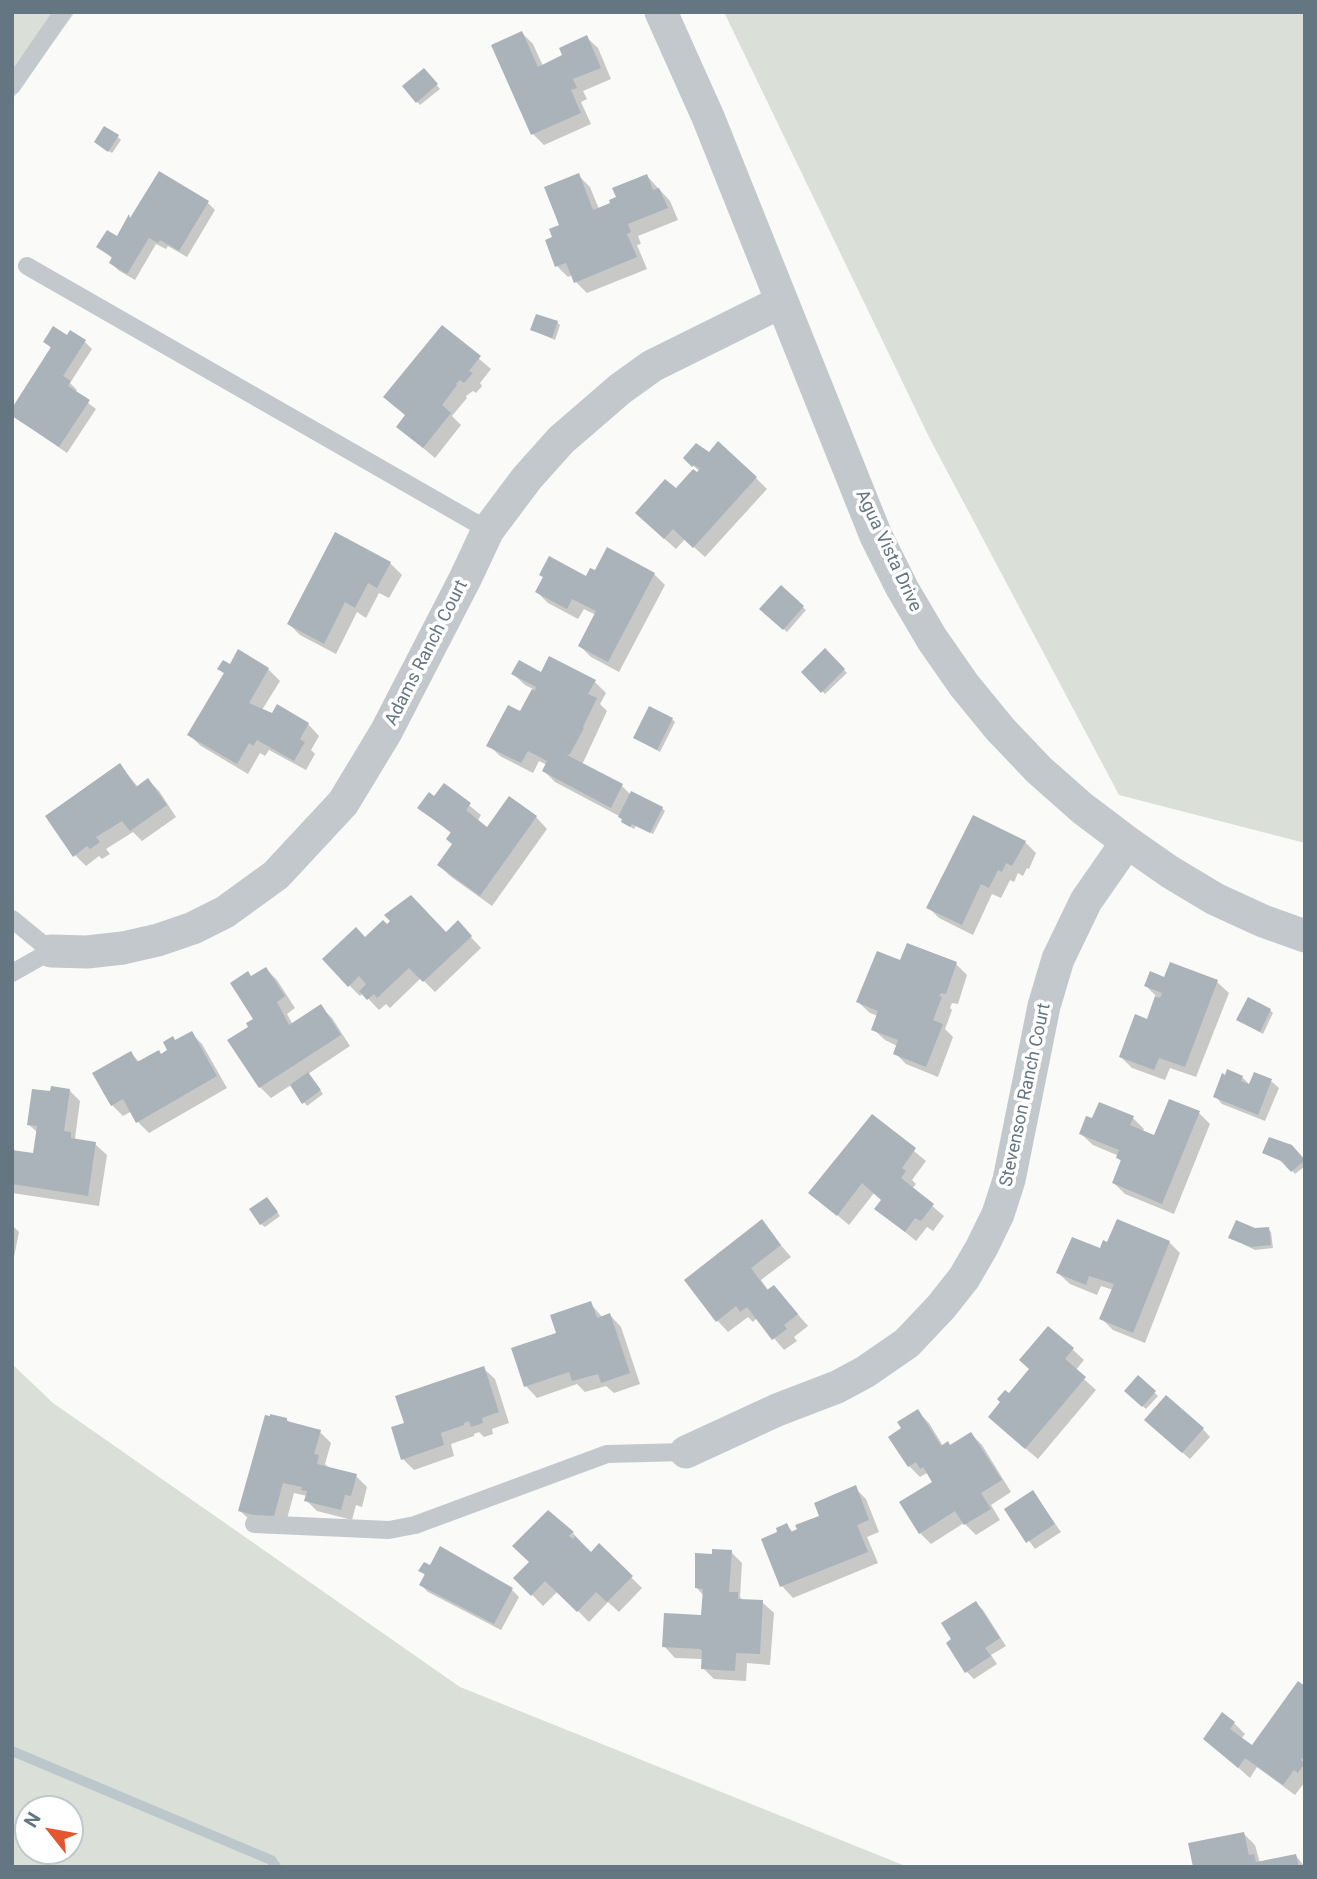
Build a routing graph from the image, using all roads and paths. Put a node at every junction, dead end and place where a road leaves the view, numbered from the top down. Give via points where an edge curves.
1 (63, 12) edge
2 (661, 12) edge
3 (12, 86) edge
4 (27, 266) dead end
5 (781, 302) junction
6 (488, 530) junction
7 (1127, 842) junction
8 (12, 919) edge
9 (1305, 936) edge
10 (51, 951) junction
11 (12, 973) edge
12 (686, 1452) joint
13 (254, 1524) dead end

1 - 3 lane
2 - 5 street, Agua Vista Drive
4 - 6 lane
5 - 6 street, Adams Ranch Court via 652,366 620,388 561,440
5 - 7 street, Agua Vista Drive via 876,536 932,639 1000,729 1082,808
6 - 10 street, Adams Ranch Court via 386,732 342,803 276,875 225,912 158,940 111,950
7 - 9 street, Agua Vista Drive via 1215,899
7 - 12 street, Stevenson Ranch Court via 1086,901 1058,959 1044,1006 1010,1180 998,1214 964,1278 907,1343 865,1372
8 - 10 lane
10 - 11 lane
12 - 13 lane via 607,1454 415,1525 389,1530

